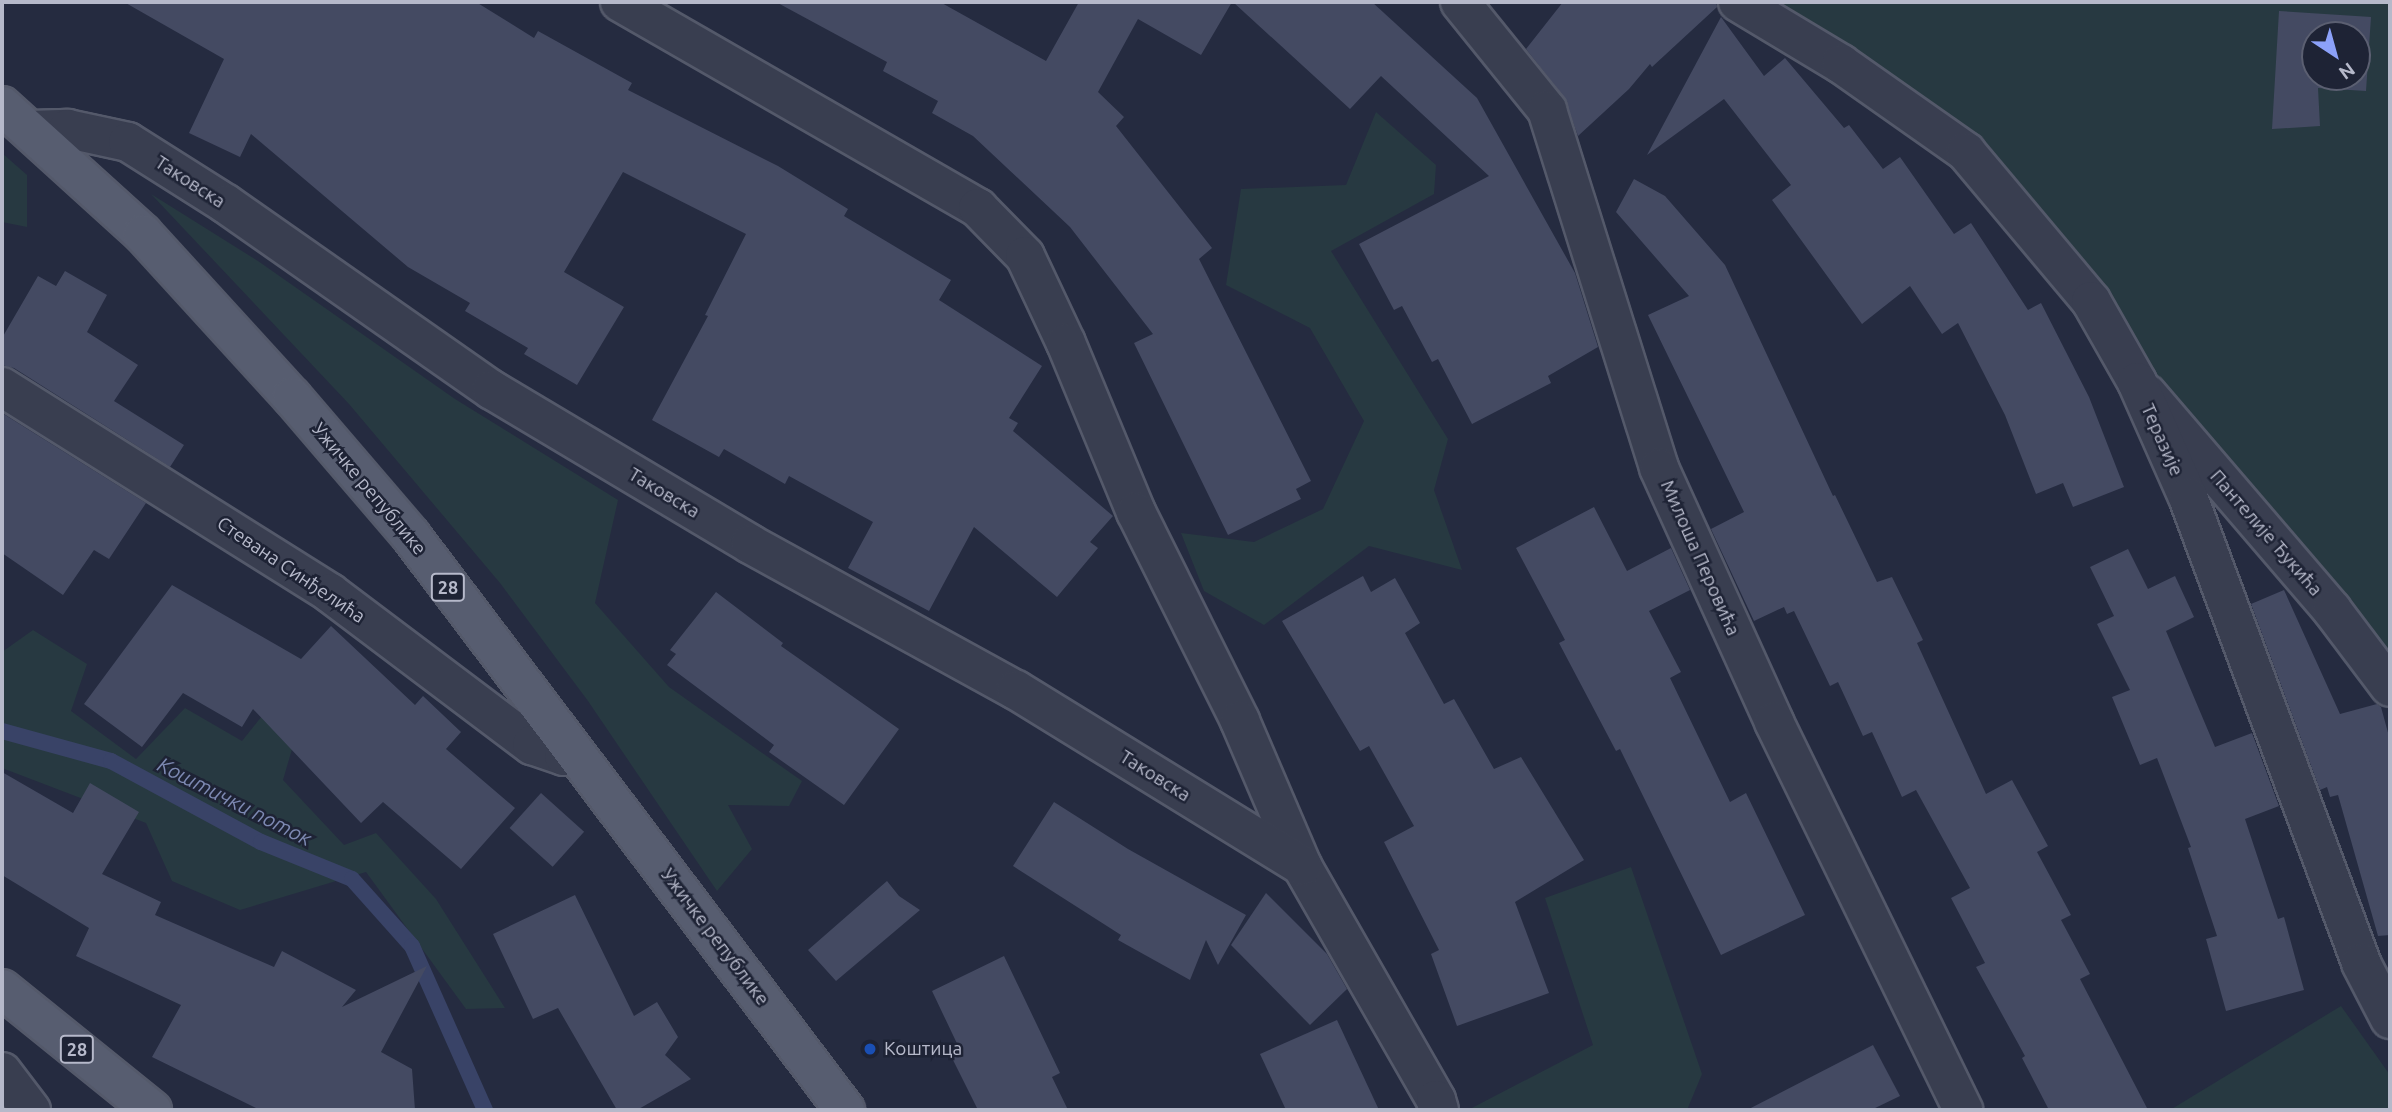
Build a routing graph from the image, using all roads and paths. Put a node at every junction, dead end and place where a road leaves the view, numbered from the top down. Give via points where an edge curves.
1 (620, 2) edge
2 (1460, 2) edge
3 (1738, 2) edge
4 (2, 106) edge
5 (31, 131) junction
6 (2137, 382) junction
7 (2, 387) edge
8 (2390, 687) edge
9 (573, 753) junction
10 (1302, 866) junction
11 (2, 989) edge
12 (2390, 1019) edge
13 (2, 1072) edge
14 (31, 1110) edge
15 (152, 1110) edge
16 (845, 1110) edge
17 (1438, 1110) edge
18 (1964, 1110) edge

1 - 10 street, Таковска via 978,208 1025,256 1136,512 1240,721
2 - 18 street, Милоша Перовића via 1546,110 1659,468 1774,722
3 - 6 street, Теразије via 1841,64 1966,152 2091,301
4 - 5 main road, Ужичке републике / 28
5 - 9 main road, Ужичке републике / 28 via 143,234 292,397 411,536
5 - 10 street, Таковска via 68,129 128,142 226,204 492,390 750,544 1016,690
6 - 8 street, Пантелије Ђукића via 2332,611
6 - 12 street, Теразије via 2188,497 2361,963
7 - 9 street, Стевана Синђелића via 330,593 532,745 564,756
9 - 16 main road, Ужичке републике / 28
10 - 17 street, Таковска
11 - 15 main road, 28
13 - 14 street

